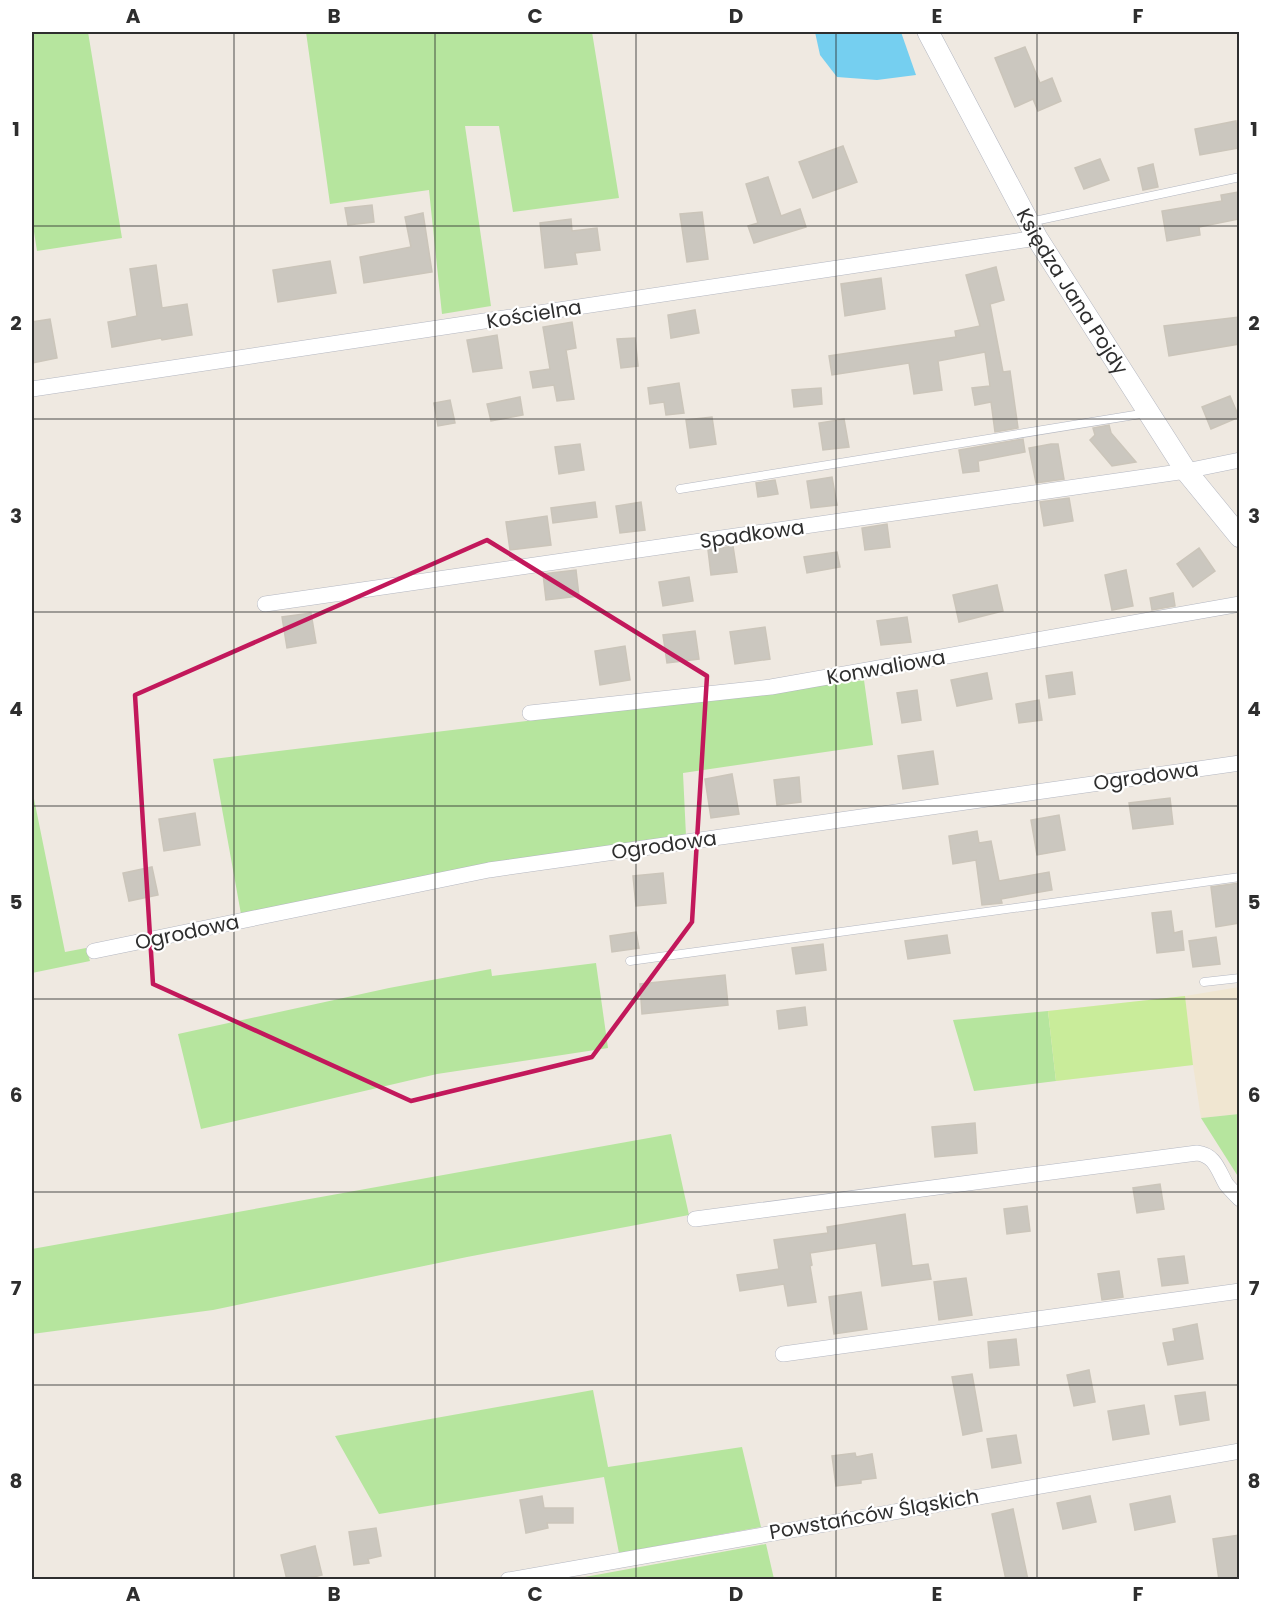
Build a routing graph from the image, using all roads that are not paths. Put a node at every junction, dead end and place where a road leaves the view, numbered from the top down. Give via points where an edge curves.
1 (928, 32) edge
2 (1239, 177) edge
3 (1032, 230) junction
4 (32, 389) edge
5 (1148, 412) junction
6 (1239, 460) edge
7 (1186, 471) junction
8 (680, 489) dead end
9 (1239, 537) edge
10 (265, 604) dead end
11 (1239, 604) edge
12 (530, 713) dead end
13 (1239, 763) edge
14 (1239, 877) edge
15 (94, 951) dead end
16 (630, 960) dead end
17 (1239, 978) edge
18 (1204, 982) dead end
19 (1239, 1198) edge
20 (695, 1219) dead end
21 (1239, 1291) edge
22 (783, 1354) dead end
23 (1239, 1451) edge
24 (508, 1580) edge

1 - 3 street, Księdza Jana Pojdy
2 - 3 lane
3 - 4 street, Kościelna
3 - 5 street, Księdza Jana Pojdy
5 - 7 street, Księdza Jana Pojdy
5 - 8 lane
6 - 7 street, Spadkowa
7 - 9 street, Księdza Jana Pojdy
7 - 10 street, Spadkowa
11 - 12 street, Konwaliowa via 771,687
13 - 15 street, Ogrodowa via 489,870
14 - 16 lane
17 - 18 lane
19 - 20 street via 1214,1161 1197,1153
21 - 22 street
23 - 24 street, Powstańców Śląskich

